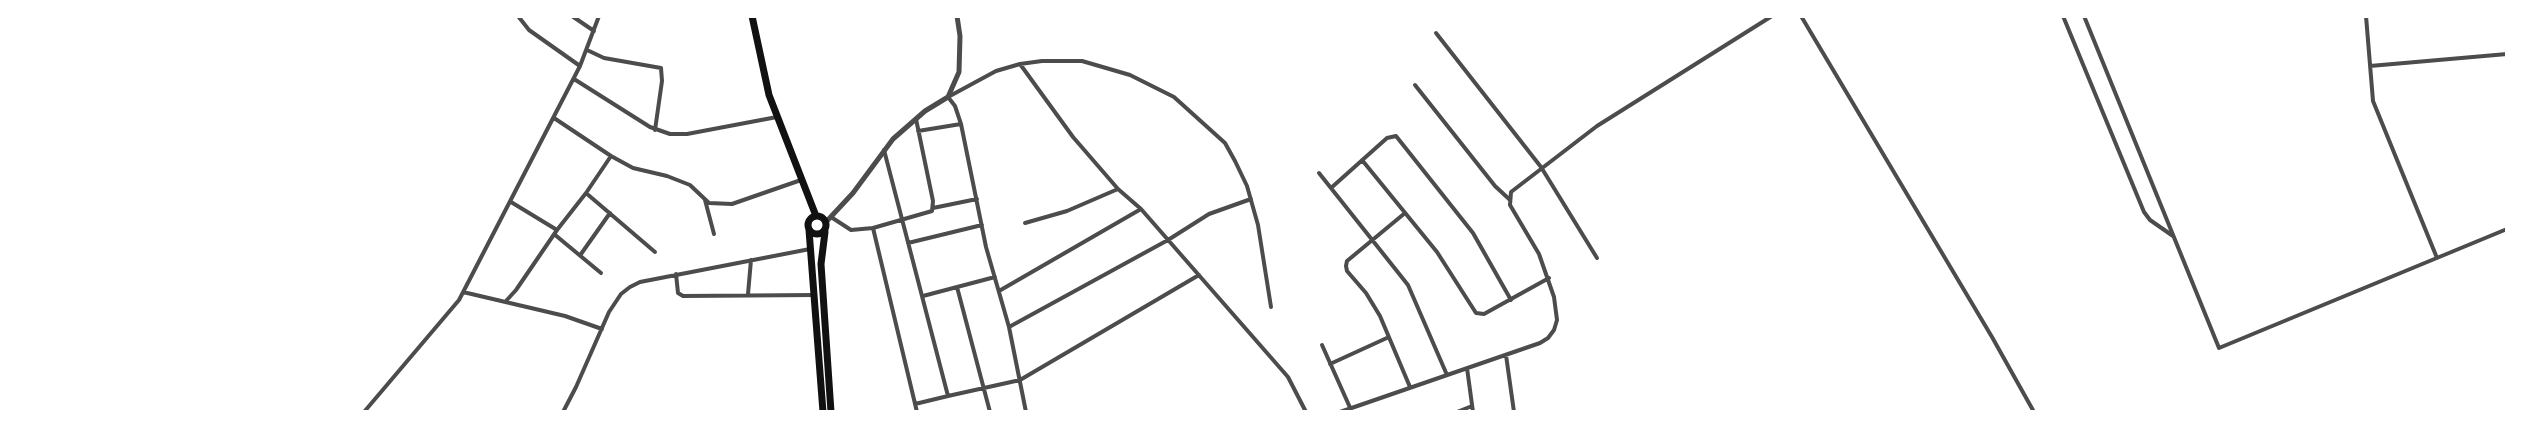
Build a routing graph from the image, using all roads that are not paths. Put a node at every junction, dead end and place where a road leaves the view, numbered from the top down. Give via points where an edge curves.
1 (518, 16) edge
2 (572, 16) edge
3 (600, 16) edge
4 (752, 16) edge
5 (957, 16) edge
6 (1772, 16) edge
7 (1801, 16) edge
8 (2063, 16) edge
9 (2084, 16) edge
10 (2366, 16) edge
11 (594, 30) junction
12 (1436, 32) dead end
13 (586, 50) junction
14 (2507, 54) edge
15 (1020, 64) junction
16 (580, 66) junction
17 (2370, 66) junction
18 (574, 79) junction
19 (1415, 85) dead end
20 (948, 97) junction
21 (777, 117) junction
22 (554, 118) junction
23 (916, 119) junction
24 (961, 124) junction
25 (656, 130) junction
26 (918, 131) junction
27 (884, 150) junction
28 (611, 156) junction
29 (1362, 160) junction
30 (1542, 167) junction
31 (1319, 173) dead end
32 (801, 180) junction
33 (1331, 188) junction
34 (1118, 189) junction
35 (586, 193) junction
36 (977, 199) junction
37 (1251, 199) junction
38 (1509, 199) junction
39 (705, 200) junction
40 (511, 202) junction
41 (933, 208) junction
42 (1141, 209) junction
43 (610, 213) junction
44 (1405, 213) junction
45 (816, 216) junction
46 (829, 219) junction
47 (901, 220) junction
48 (1025, 223) dead end
49 (982, 226) junction
50 (873, 228) junction
51 (2507, 229) edge
52 (809, 230) junction
53 (555, 232) junction
54 (824, 232) junction
55 (714, 234) dead end
56 (2175, 237) junction
57 (1168, 240) junction
58 (1373, 240) junction
59 (908, 243) junction
60 (810, 249) junction
61 (655, 252) dead end
62 (581, 254) junction
63 (1597, 258) dead end
64 (2437, 258) junction
65 (751, 260) junction
66 (601, 272) dead end
67 (676, 274) junction
68 (1199, 275) junction
69 (995, 278) junction
70 (1549, 278) junction
71 (957, 287) junction
72 (999, 291) junction
73 (463, 292) junction
74 (748, 294) junction
75 (815, 295) junction
76 (923, 296) junction
77 (1511, 300) junction
78 (506, 301) junction
79 (1271, 307) dead end
80 (1009, 327) junction
81 (602, 329) junction
82 (1389, 337) junction
83 (1322, 345) dead end
84 (1506, 355) junction
85 (1330, 364) junction
86 (1467, 368) junction
87 (1447, 375) junction
88 (1020, 380) junction
89 (985, 387) junction
90 (1410, 388) junction
91 (948, 396) junction
92 (915, 404) junction
93 (1472, 406) junction
94 (1351, 410) edge
95 (364, 412) edge
96 (563, 412) edge
97 (823, 412) edge
98 (832, 412) edge
99 (917, 412) edge
100 (990, 412) edge
101 (1026, 412) edge
102 (1306, 412) edge
103 (1340, 412) edge
104 (1457, 412) edge
105 (1473, 412) edge
106 (1514, 412) edge
107 (2034, 412) edge

1 - 16 street via 529,30
2 - 11 street
3 - 11 street
4 - 21 highway
5 - 20 street via 960,36 958,72
6 - 30 street via 1597,126
7 - 107 street
8 - 56 street via 2144,212
9 - 56 street
10 - 17 street
11 - 13 street
12 - 30 street
13 - 16 street
13 - 25 street via 604,58 661,68
14 - 17 street
15 - 20 street via 981,78
15 - 34 street via 1073,137
15 - 37 street via 1082,61 1130,75 1174,97 1225,143
16 - 18 street
17 - 64 street via 2373,101
18 - 22 street
18 - 25 street
19 - 38 street via 1495,186
20 - 23 street
20 - 24 street
21 - 25 street via 687,134
21 - 32 highway
22 - 28 street
22 - 40 street
23 - 26 street
23 - 27 street
24 - 26 street
24 - 36 street
26 - 41 street
27 - 46 street via 853,193
27 - 47 street
28 - 35 street
28 - 39 street via 633,168 690,185
29 - 33 street
29 - 44 street
29 - 77 street via 1389,136 1399,138 1473,233
30 - 38 street via 1513,189
30 - 63 street
31 - 33 street
32 - 39 street via 732,204 713,204
32 - 45 highway
33 - 58 street
34 - 42 street
34 - 48 street via 1067,212
35 - 43 street
35 - 53 street
36 - 41 street
36 - 49 street
37 - 57 street via 1209,214
37 - 79 street via 1264,255
38 - 70 street
39 - 55 street
40 - 53 street
40 - 73 street
41 - 47 street via 929,213
42 - 57 street
42 - 72 street
43 - 61 street
43 - 62 street
44 - 58 street
44 - 77 street via 1437,252 1476,313 1484,314
45 - 46 highway
45 - 52 highway via 809,220
46 - 50 street via 851,230
46 - 54 highway
47 - 50 street
47 - 59 street
49 - 59 street
49 - 69 street
50 - 92 street
51 - 64 street
52 - 54 highway via 815,234
52 - 60 highway
53 - 62 street
53 - 78 street
54 - 98 highway via 821,264
56 - 64 street via 2219,348
57 - 68 street
57 - 80 street
58 - 82 street via 1348,261 1346,268 1373,304
58 - 87 street via 1408,285
59 - 76 street
60 - 65 street
60 - 75 highway
62 - 66 street
65 - 67 street
65 - 74 street
67 - 74 street via 678,293 683,296
67 - 81 street via 630,287 621,294
68 - 88 street
68 - 102 street via 1288,377
69 - 71 street
69 - 72 street
70 - 77 street
70 - 84 street via 1557,315 1554,330 1540,344
71 - 76 street
71 - 89 street
72 - 80 street
73 - 78 street
73 - 95 street
74 - 75 street
75 - 97 highway
76 - 91 street
78 - 81 street
80 - 88 street
81 - 96 street
82 - 85 street
82 - 90 street
83 - 85 street
84 - 86 street
84 - 106 street
85 - 94 street
86 - 87 street
86 - 93 street
87 - 90 street
88 - 89 street
88 - 101 street
89 - 91 street
89 - 100 street
90 - 94 street
91 - 92 street
92 - 99 street
93 - 104 street
93 - 105 street
94 - 103 street

